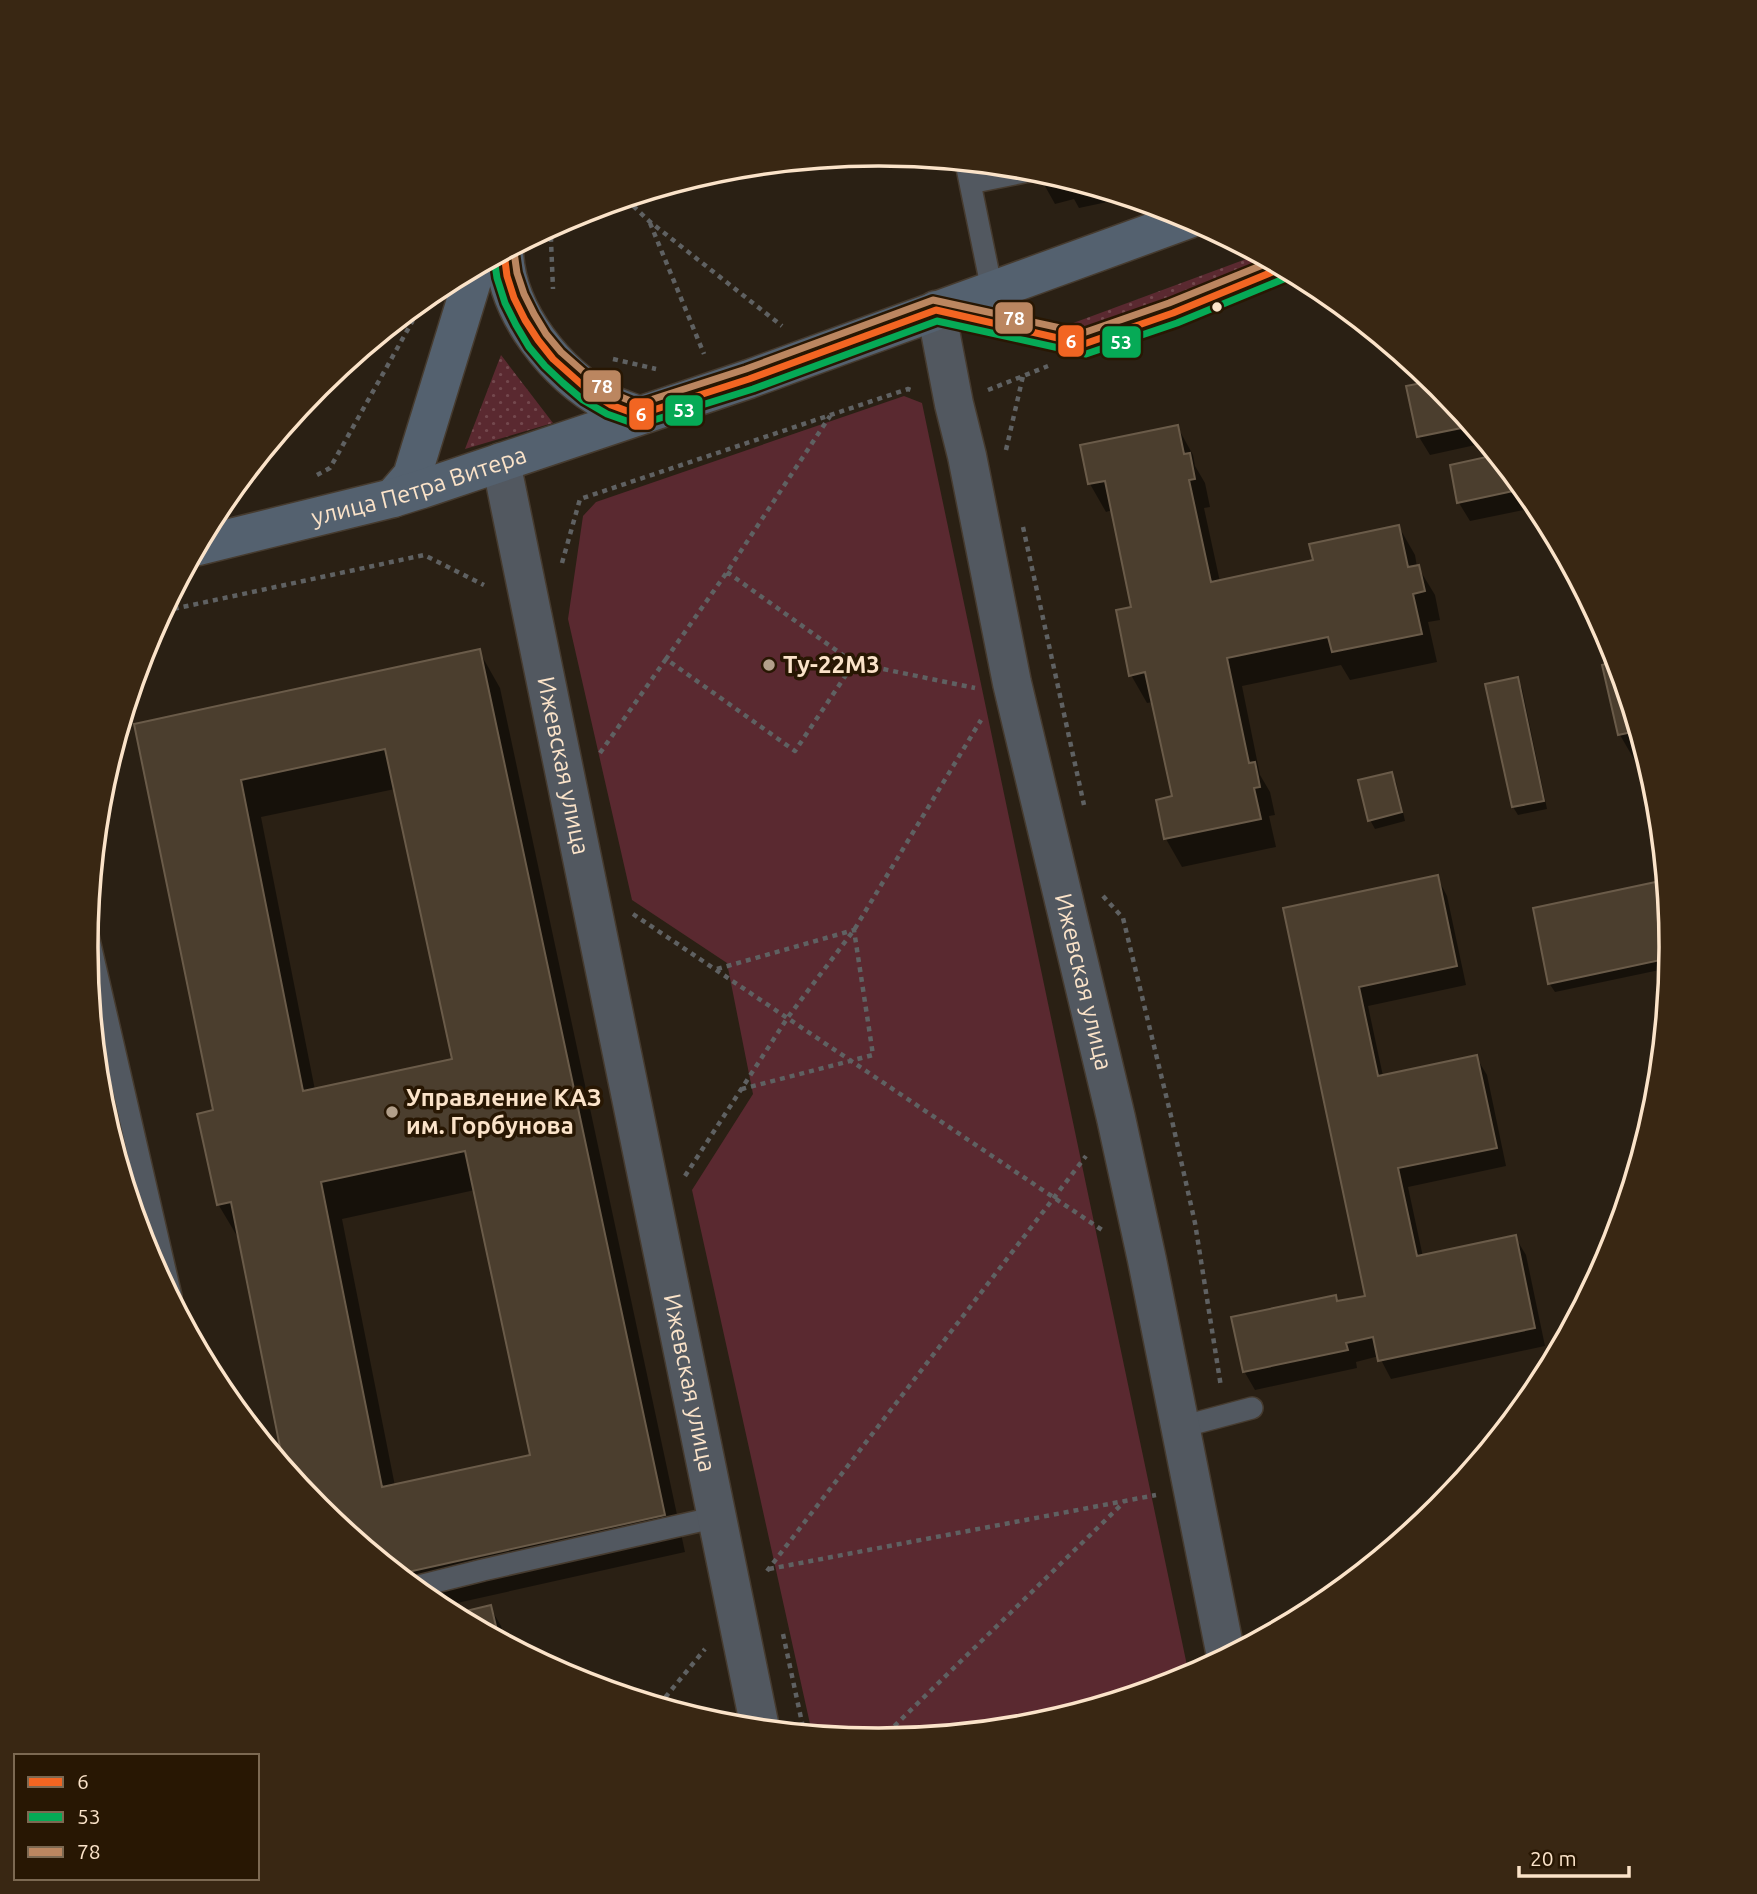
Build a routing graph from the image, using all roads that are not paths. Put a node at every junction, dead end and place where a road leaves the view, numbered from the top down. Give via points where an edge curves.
1 (968, 173) edge
2 (1173, 225) edge
3 (504, 262) edge
4 (1271, 272) edge
5 (472, 281) edge
6 (992, 290) junction
7 (936, 310) junction
8 (638, 415) junction
9 (501, 462) junction
10 (393, 498) junction
11 (212, 543) edge
12 (100, 985) edge
13 (162, 1257) edge
14 (1252, 1408) dead end
15 (1181, 1427) junction
16 (717, 1517) junction
17 (428, 1584) edge
18 (1225, 1646) edge
19 (759, 1718) edge

1 - 6 lane
2 - 6 main road, улица Петра Витера
3 - 8 main road via 516,301 551,358 609,404
4 - 7 lane via 1083,344
5 - 10 main road via 412,477
6 - 7 main road, улица Петра Витера
7 - 8 main road, улица Петра Витера
7 - 15 street, Ижевская улица via 1012,683 1116,1118
8 - 9 main road, улица Петра Витера
9 - 10 main road, улица Петра Витера
9 - 16 street, Ижевская улица
10 - 11 main road, улица Петра Витера
12 - 13 lane
14 - 15 lane
15 - 18 street, Ижевская улица
16 - 17 lane
16 - 19 street, Ижевская улица

